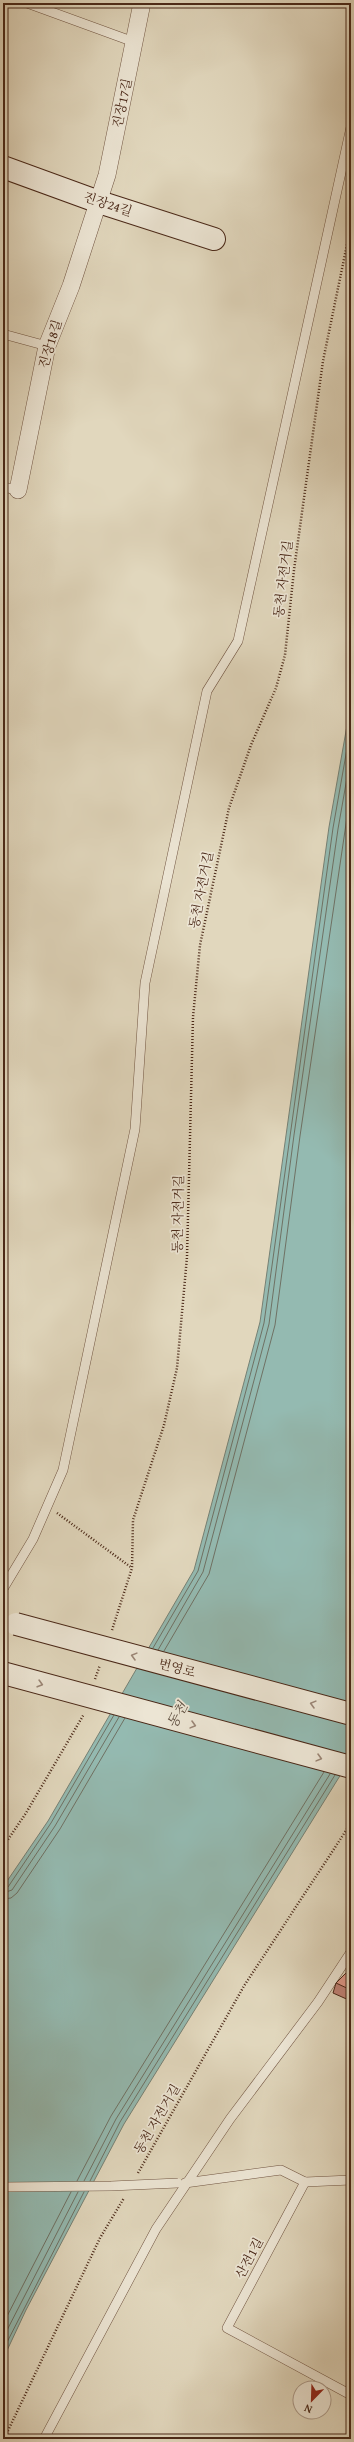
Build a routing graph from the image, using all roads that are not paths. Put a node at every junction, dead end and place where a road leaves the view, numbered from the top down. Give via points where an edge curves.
1 (27, 3) edge
2 (142, 3) edge
3 (134, 42) junction
4 (351, 127) edge
5 (3, 167) edge
6 (99, 202) junction
7 (214, 239) dead end
8 (3, 334) edge
9 (47, 346) junction
10 (10, 488) edge
11 (3, 1589) edge
12 (10, 1622) edge
13 (3, 1673) edge
14 (351, 1714) edge
15 (351, 1767) edge
16 (351, 1952) edge
17 (351, 2180) edge
18 (305, 2182) junction
19 (190, 2183) junction
20 (3, 2187) edge
21 (351, 2395) edge
22 (44, 2439) edge

1 - 3 lane
2 - 3 street, 진장17길
3 - 6 street, 진장17길 via 107,175
4 - 11 lane via 238,641 207,691 145,984 135,1129 63,1470 33,1539
5 - 6 main road, 진장24길
6 - 7 main road, 진장24길
6 - 9 street, 진장18길
8 - 9 lane
9 - 10 street, 진장18길
14 -> 12 main road, 번영로, bridge
13 -> 15 main road, bridge
16 - 19 lane via 318,2002 230,2119
17 - 18 lane
18 - 19 lane via 282,2170
18 - 21 lane, 산전1길 via 227,2328
19 - 20 lane, bridge
19 - 22 lane via 156,2229

